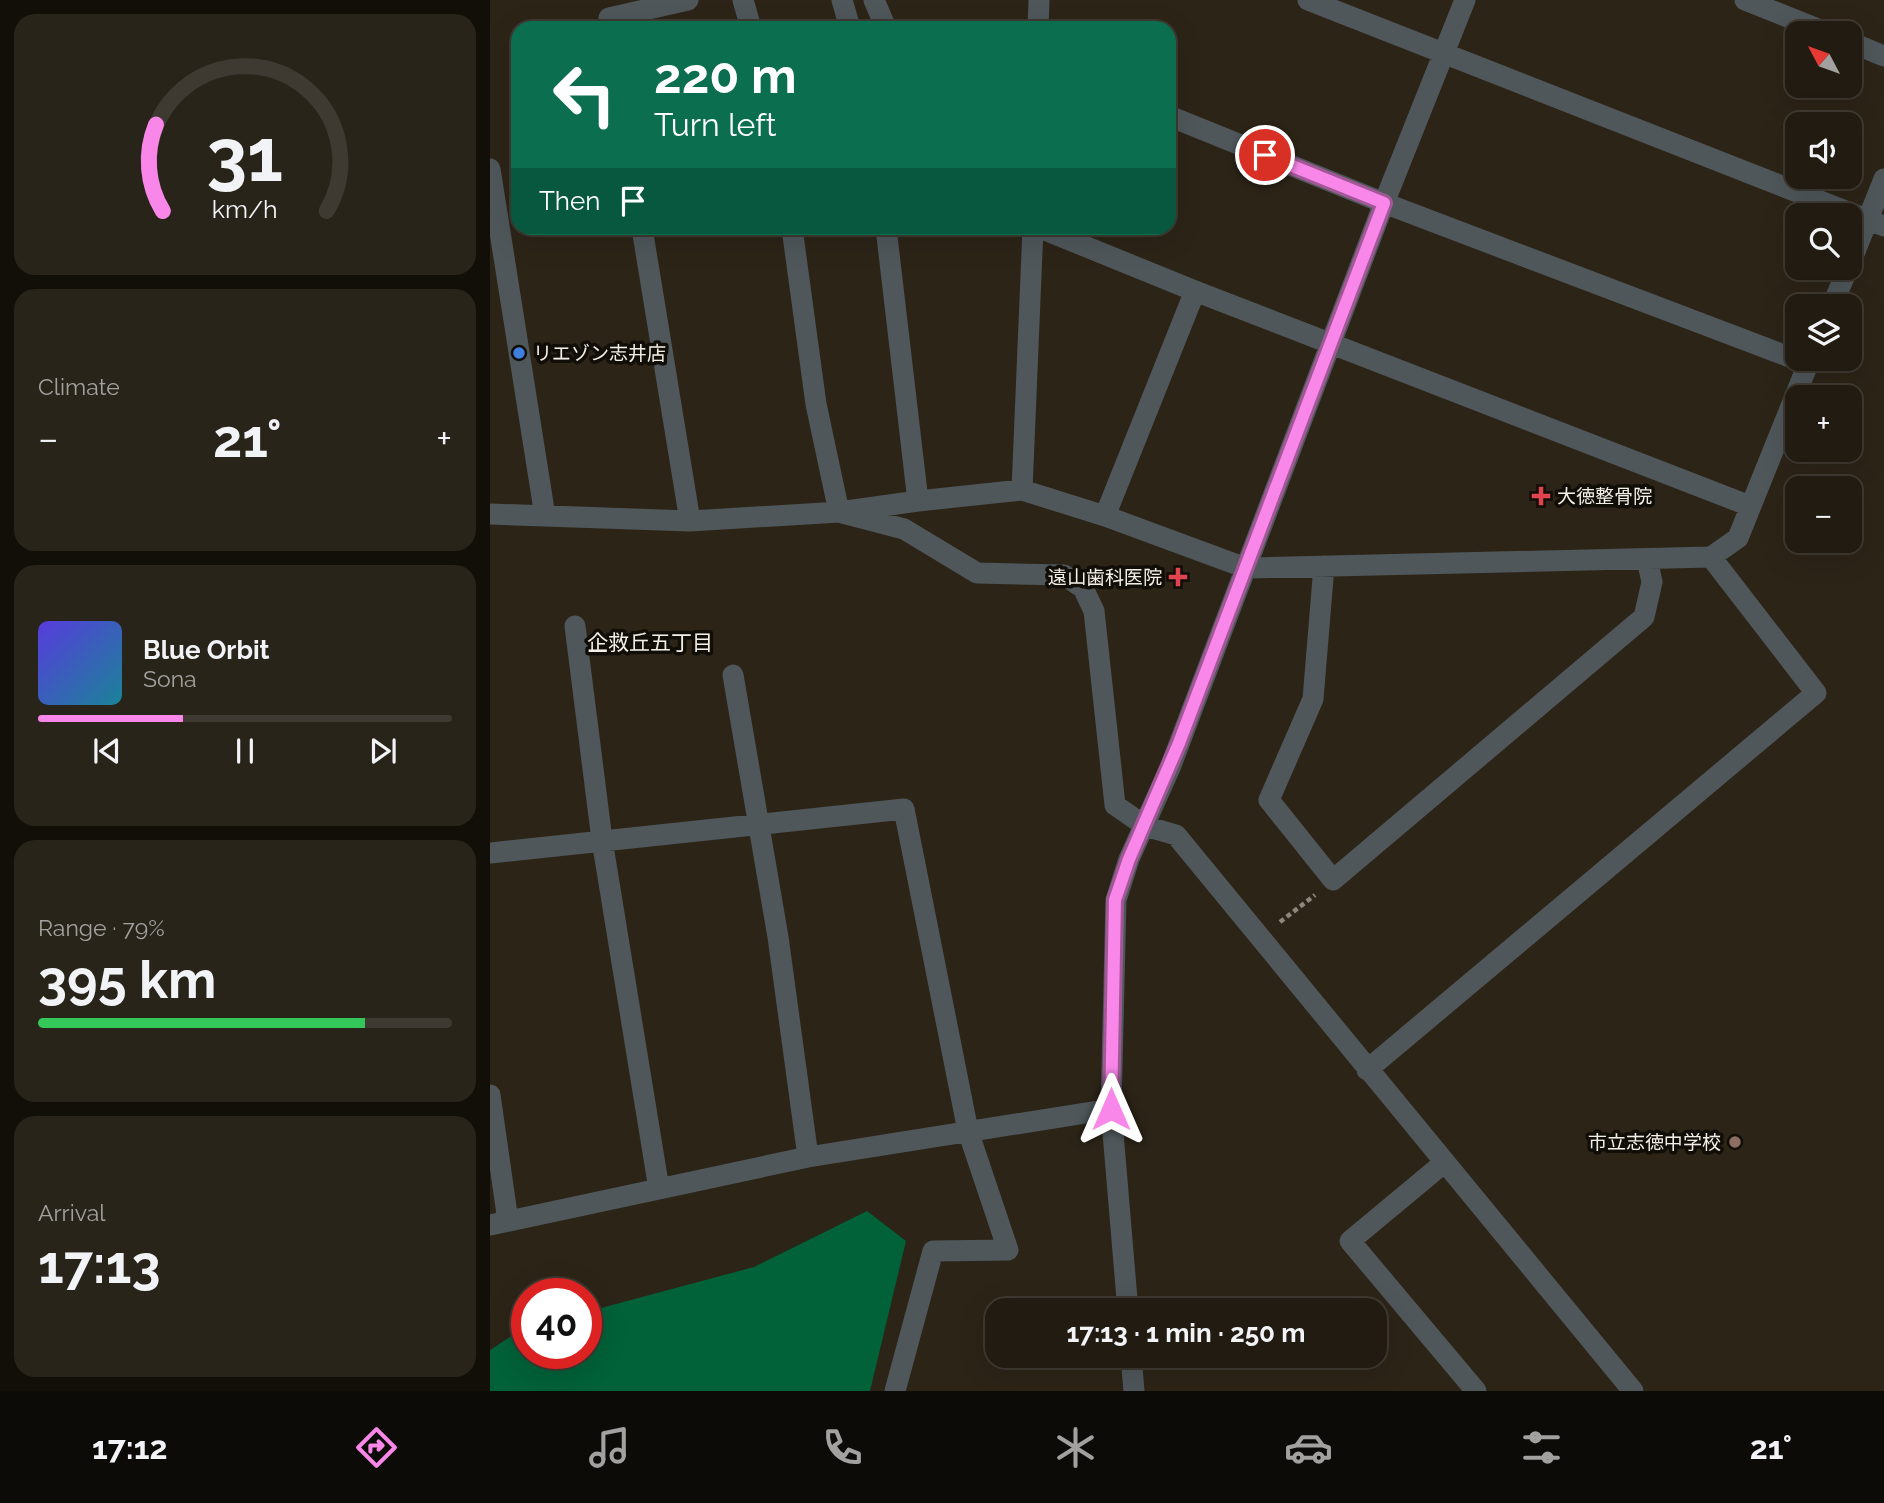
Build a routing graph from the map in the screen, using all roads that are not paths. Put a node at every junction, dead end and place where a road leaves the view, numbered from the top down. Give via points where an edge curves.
1 (688, 0) edge
2 (743, 0) edge
3 (842, 0) edge
4 (874, 0) edge
5 (1039, 0) edge
6 (1308, 0) edge
7 (1465, 0) edge
8 (1745, 0) edge
9 (610, 21) edge
10 (749, 21) edge
11 (848, 21) edge
12 (883, 21) edge
13 (1038, 21) edge
14 (1798, 21) edge
15 (1862, 47) edge
16 (1443, 52) junction
17 (1884, 56) edge
18 (1176, 119) edge
19 (490, 169) edge
20 (1884, 179) edge
21 (1384, 203) junction
22 (1876, 223) edge
23 (495, 231) edge
24 (643, 235) edge
25 (793, 235) edge
26 (887, 235) edge
27 (1033, 235) edge
28 (1057, 235) edge
29 (1862, 245) edge
30 (1195, 291) junction
31 (1332, 345) junction
32 (1785, 352) edge
33 (1805, 371) edge
34 (1022, 490) junction
35 (918, 501) junction
36 (1750, 506) junction
37 (839, 512) junction
38 (490, 514) edge
39 (545, 516) junction
40 (1105, 516) junction
41 (690, 521) junction
42 (1711, 557) junction
43 (1647, 559) junction
44 (1324, 566) junction
45 (1246, 568) junction
46 (575, 626) dead end
47 (733, 675) dead end
48 (759, 822) junction
49 (1145, 826) junction
50 (602, 840) junction
51 (490, 853) edge
52 (1367, 1070) junction
53 (490, 1095) edge
54 (1111, 1109) junction
55 (968, 1131) junction
56 (808, 1157) junction
57 (1445, 1162) junction
58 (659, 1189) junction
59 (499, 1223) edge
60 (1127, 1298) edge
61 (1132, 1368) edge
62 (895, 1391) edge
63 (1134, 1391) edge
64 (1476, 1391) edge
65 (1633, 1391) edge

1 - 9 street
2 - 10 street
3 - 11 street
4 - 12 street
5 - 13 street
6 - 16 street
7 - 16 street
8 - 14 street
15 - 17 street
16 - 21 street
16 - 22 street
18 - 21 street
19 - 23 street
20 - 22 street
21 - 31 street
21 - 32 street
22 - 29 street
23 - 39 street
24 - 41 street
25 - 37 street via 816,404
26 - 35 street
27 - 34 street
28 - 30 street
30 - 31 street
30 - 40 street
31 - 36 street
31 - 45 street
33 - 36 street
34 - 35 street
34 - 40 street
35 - 37 street
36 - 42 street via 1738,538
37 - 41 street
37 - 49 street via 904,529 976,573 1064,575 1083,588 1094,611 1115,805
38 - 39 street
39 - 41 street
40 - 45 street
42 - 43 street
42 - 52 street via 1816,693
43 - 44 street
43 - 44 street via 1653,582 1644,617 1333,880 1269,800 1313,699
44 - 45 street
45 - 49 street
46 - 50 street
47 - 48 street
48 - 50 street
48 - 55 street via 904,809
48 - 56 street
49 - 52 street via 1177,835
49 - 54 street via 1115,900
50 - 51 street
50 - 58 street
52 - 57 street
53 - 59 street
54 - 55 street
54 - 60 street
55 - 56 street
55 - 62 street via 1008,1250 933,1251
56 - 58 street
57 - 64 street via 1350,1241
57 - 65 street
58 - 59 street
61 - 63 street

